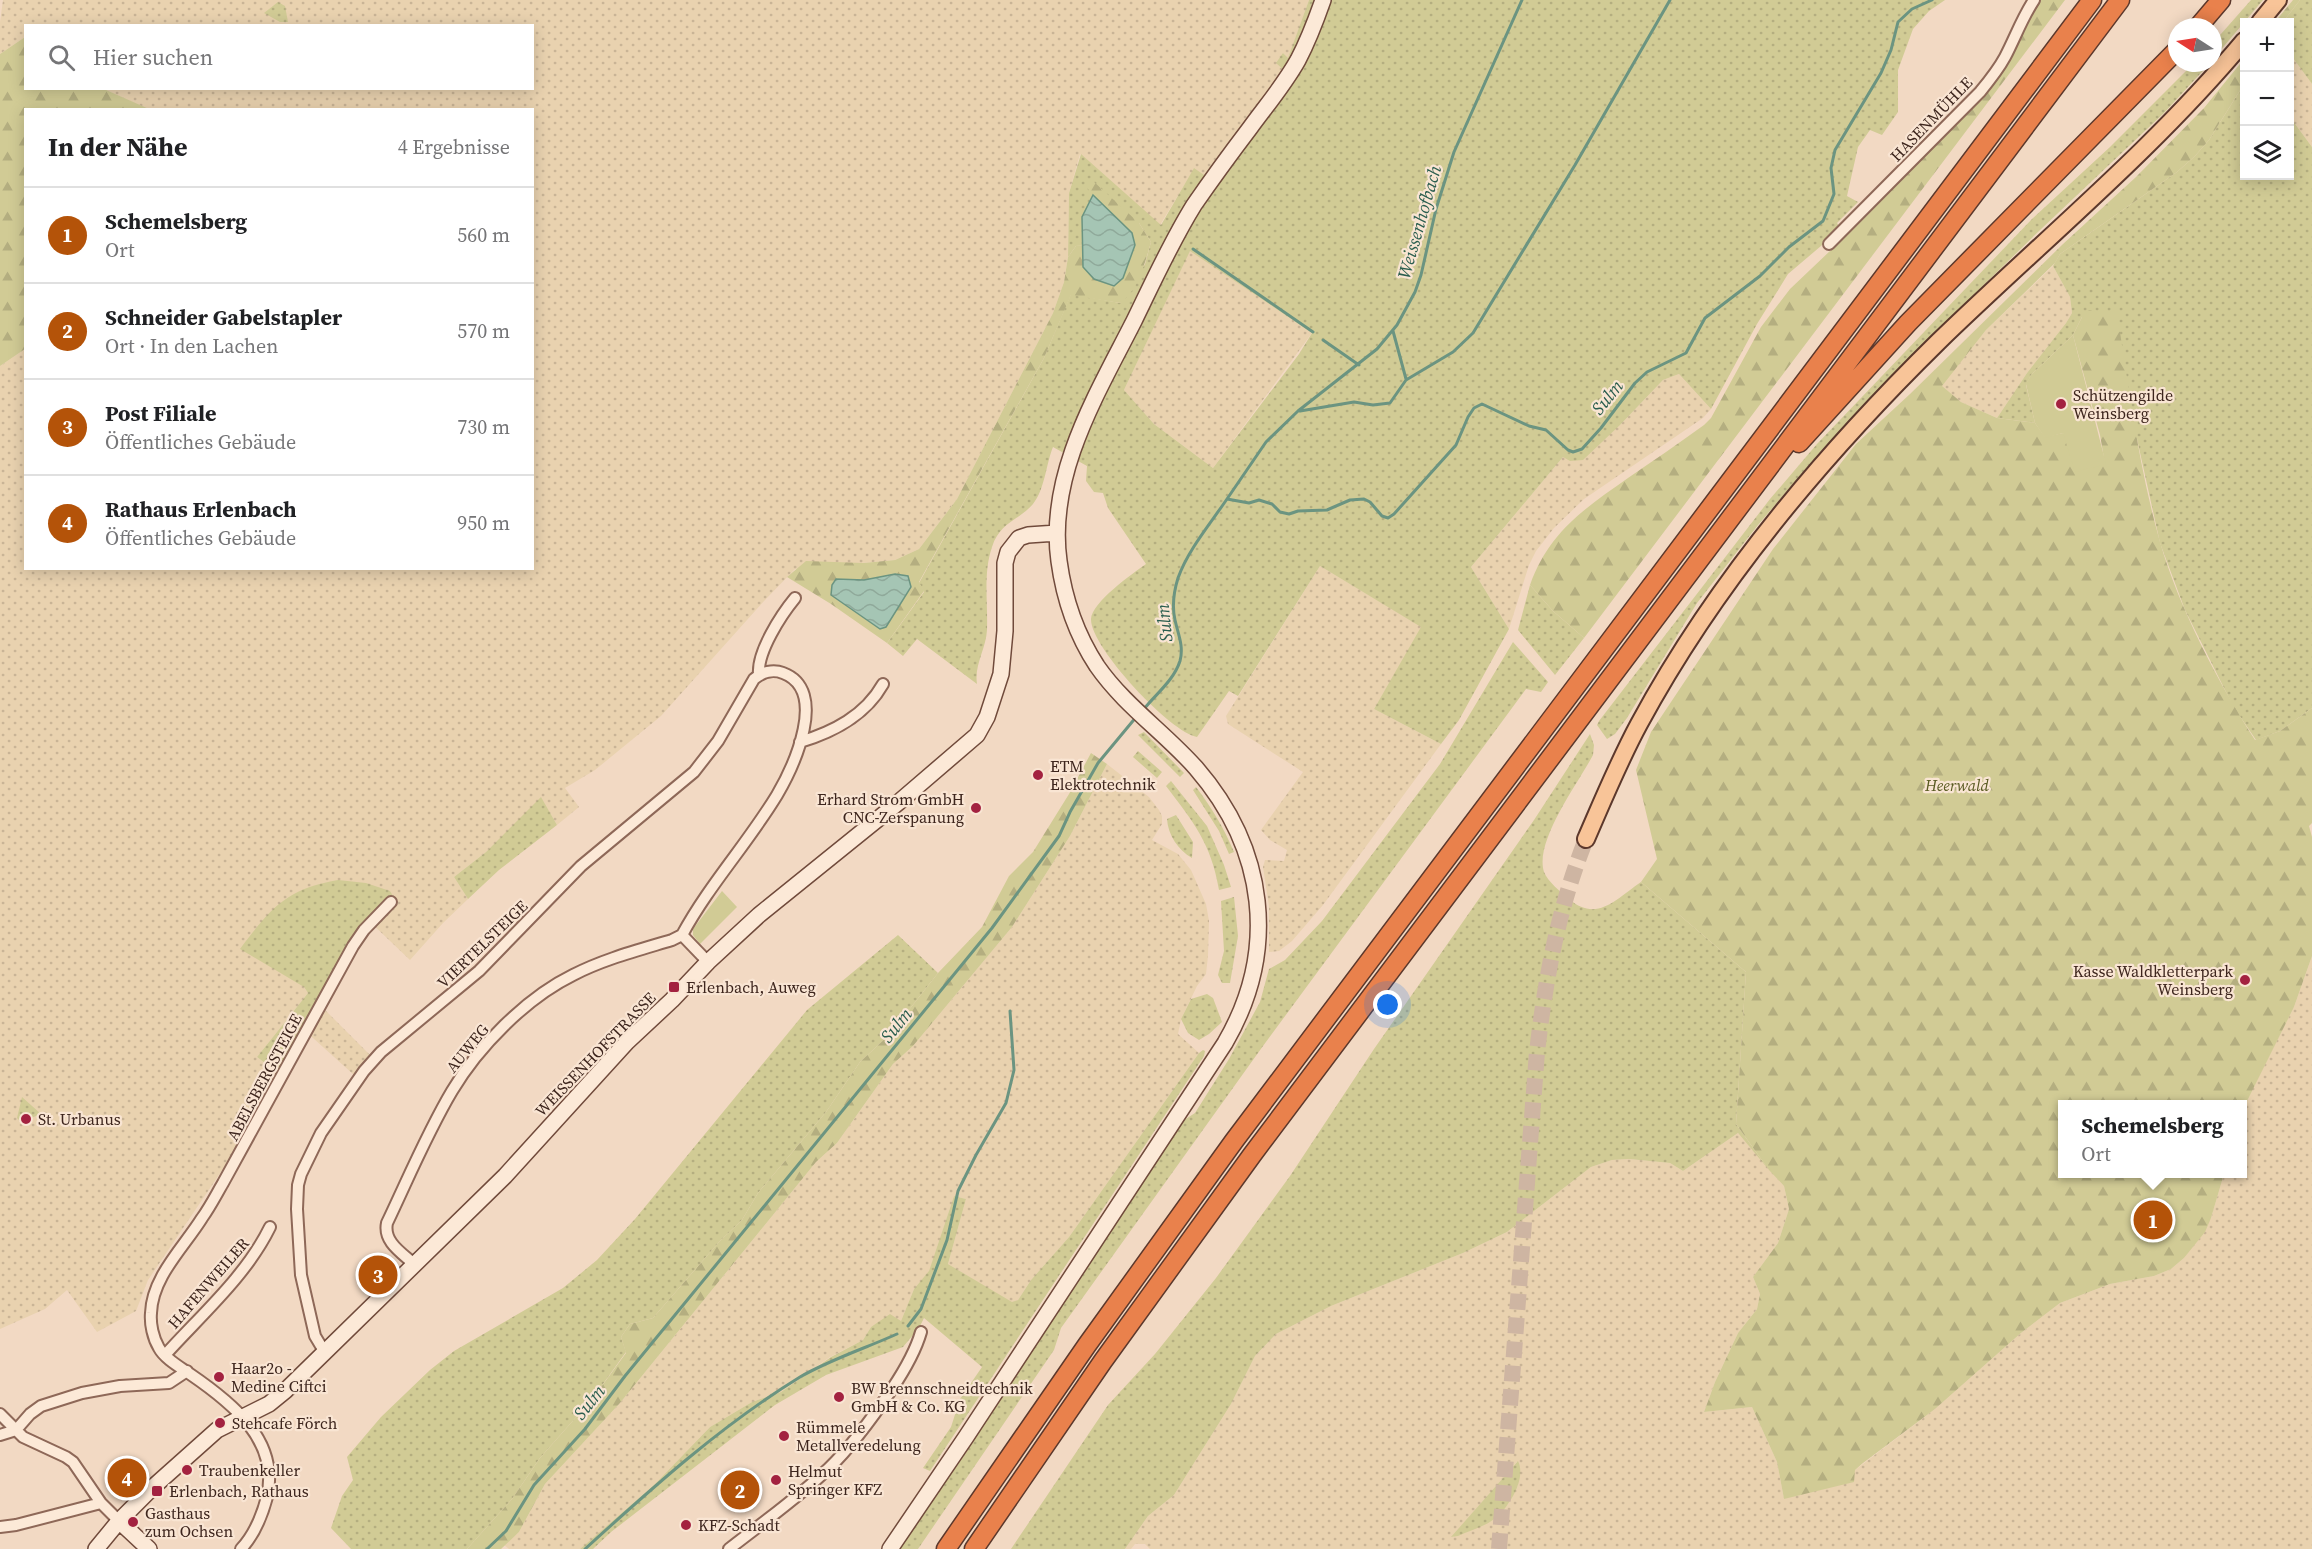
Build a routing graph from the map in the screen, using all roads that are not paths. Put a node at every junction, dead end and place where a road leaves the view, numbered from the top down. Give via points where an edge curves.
1 (1323, 0) edge
2 (2034, 0) edge
3 (2092, 0) edge
4 (2120, 0) edge
5 (2221, 0) edge
6 (2278, 0) edge
7 (2206, 18) edge
8 (2263, 18) edge
9 (2240, 45) edge
10 (2168, 59) edge
11 (1829, 244) dead end
12 (1751, 492) junction
13 (1057, 533) junction
14 (795, 598) dead end
15 (759, 674) junction
16 (883, 684) dead end
17 (800, 742) junction
18 (1587, 838) tunnel mouth
19 (391, 902) dead end
20 (682, 935) junction
21 (708, 962) junction
22 (270, 1227) dead end
23 (414, 1264) junction
24 (166, 1269) joint
25 (921, 1332) dead end
26 (324, 1351) junction
27 (165, 1355) junction
28 (187, 1371) junction
29 (0, 1414) edge
30 (243, 1416) junction
31 (16, 1430) junction
32 (0, 1435) edge
33 (101, 1503) junction
34 (118, 1521) junction
35 (0, 1527) edge
36 (96, 1549) edge
37 (149, 1549) edge
38 (241, 1549) edge
39 (729, 1549) edge
40 (890, 1549) edge
41 (946, 1549) edge
42 (974, 1549) edge

1 - 13 street via 1297,62 1193,207 1168,252 1074,446 1062,488
2 - 11 street, HASENMÜHLE via 1987,84
3 - 41 highway via 1234,1141 1086,1345
4 - 12 highway
5 - 7 highway
6 - 8 main road
9 - 18 main road via 2166,128 1940,341 1807,481 1740,567 1661,685 1623,756
10 - 12 highway via 1941,289
12 - 42 highway via 1168,1269
13 - 21 street, WEISSENHOFSTRASSE via 1019,538 1008,552 1001,674 977,735 759,915
13 - 40 street via 1065,596 1079,635 1098,667 1195,767 1236,826 1251,867 1259,915 1257,958 1236,1024
14 - 15 street, VIERTELSTEIGE via 783,612 763,654
15 - 17 street via 777,671 800,685 806,702
15 - 26 street, VIERTELSTEIGE via 694,772 581,866 479,971 381,1052 321,1133 301,1174 297,1209 303,1284 315,1336
16 - 17 street via 861,711 841,726
17 - 20 street via 777,794
19 - 24 street, ABELSBERGSTEIGE via 353,946 224,1183
20 - 21 street
20 - 23 street, AUWEG via 572,975 509,1020 479,1055 440,1112 387,1223 390,1241
21 - 23 street, WEISSENHOFSTRASSE via 627,1042 505,1176
22 - 27 street, HAFENWEILER via 248,1265
23 - 26 street, WEISSENHOFSTRASSE
24 - 27 street, HAFENWEILER via 151,1313 154,1336
25 - 39 street via 903,1372 851,1445 814,1482
26 - 30 street, WEISSENHOFSTRASSE via 275,1400
27 - 28 street, HAFENWEILER
28 - 30 street, HAFENWEILER
28 - 31 street via 169,1383 103,1389 41,1406
29 - 31 street
30 - 34 street, WEISSENHOFSTRASSE via 211,1436
30 - 38 street, HAFENWEILER via 261,1446 269,1486 258,1524
31 - 32 street
31 - 33 street via 73,1462
33 - 34 street
33 - 35 street
34 - 36 street, WEISSENHOFSTRASSE
34 - 37 street

